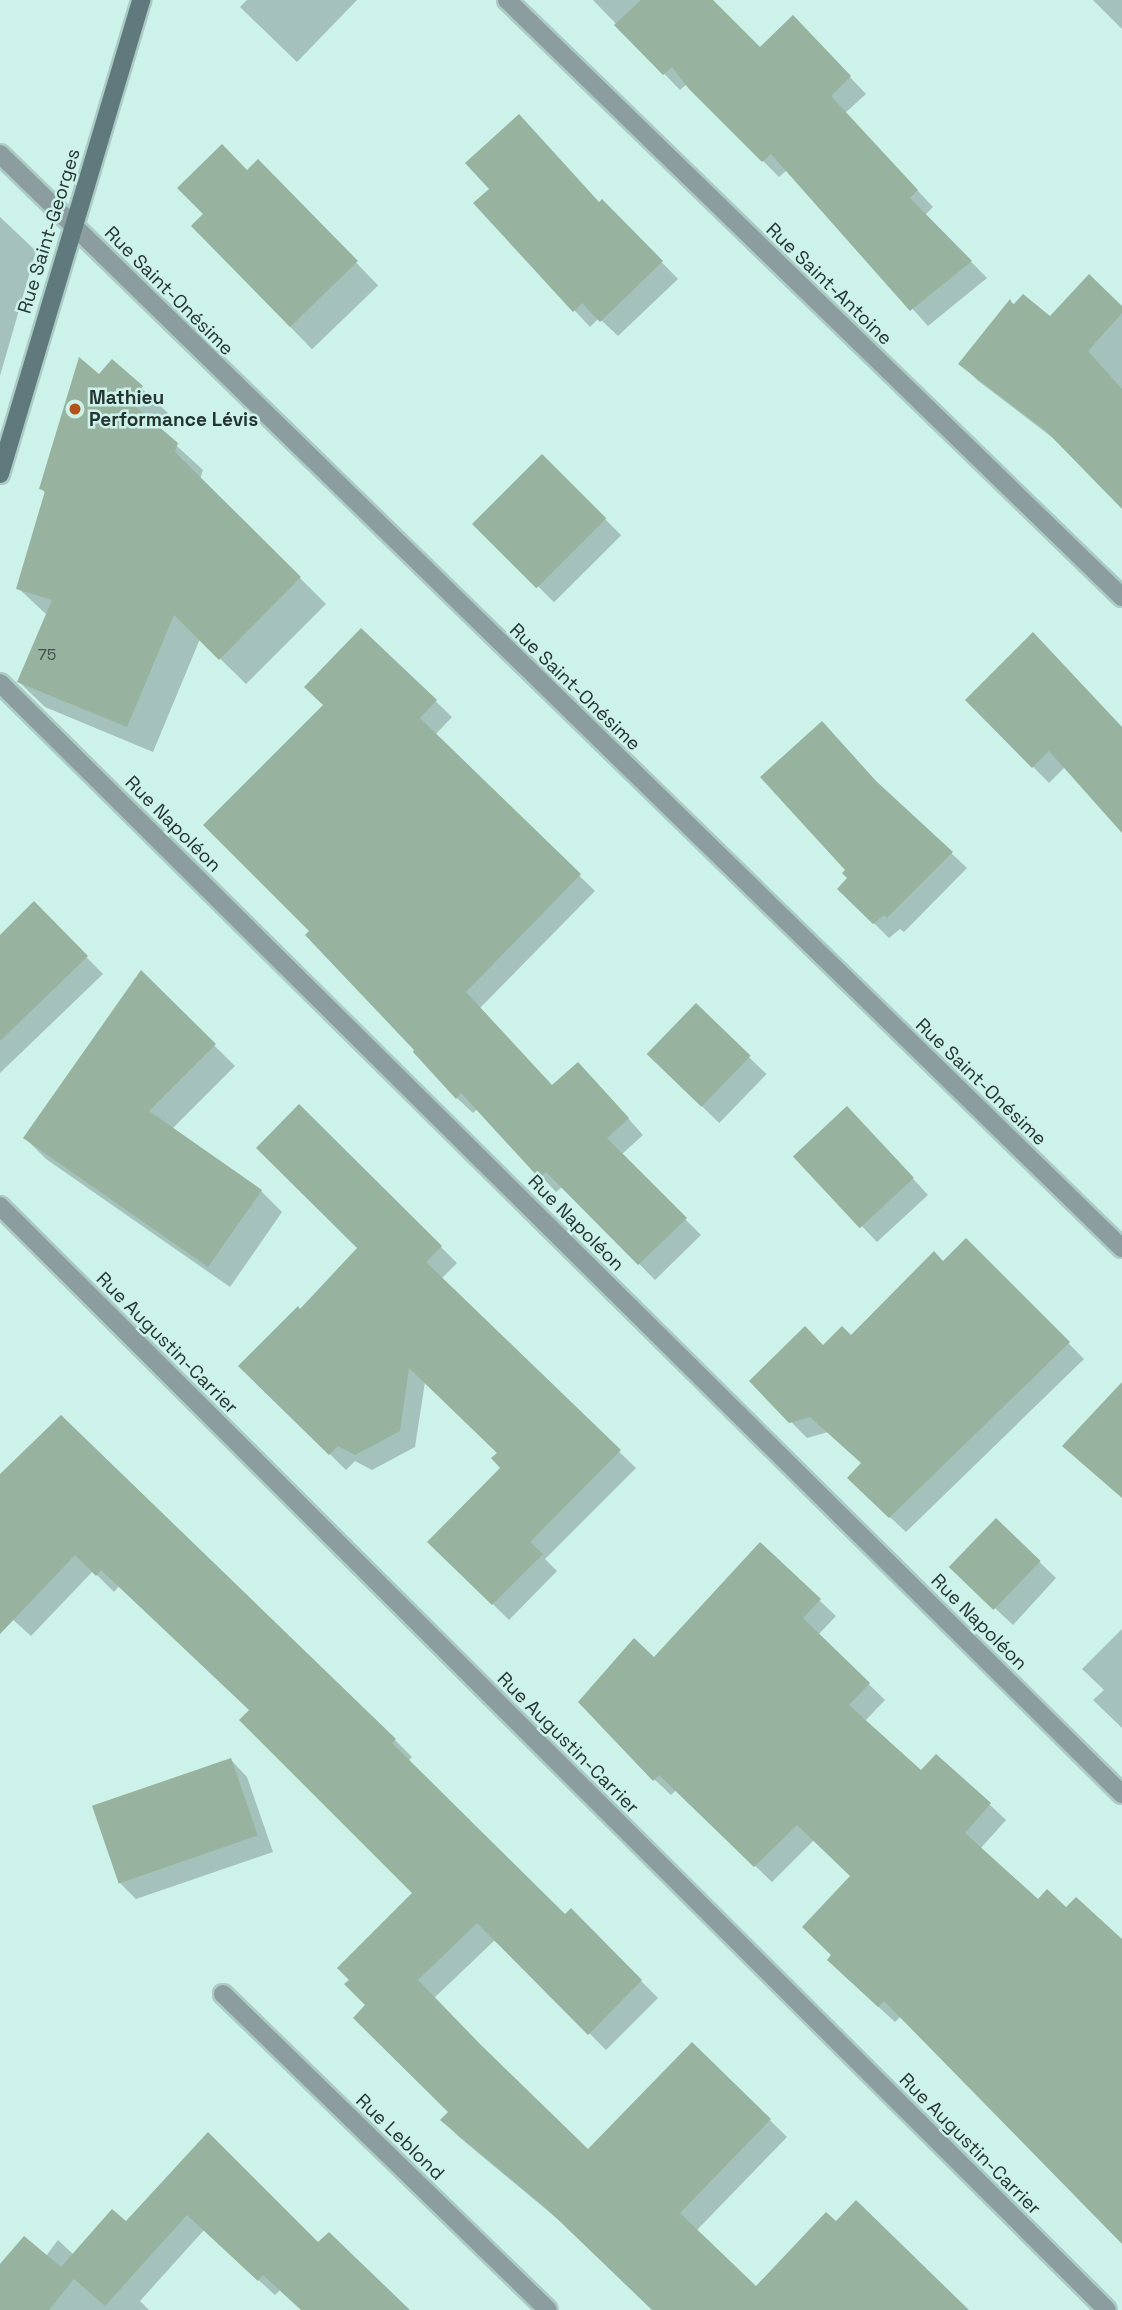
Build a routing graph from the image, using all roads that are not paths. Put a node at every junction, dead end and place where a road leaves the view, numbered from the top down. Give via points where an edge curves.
1 (141, 0) edge
2 (508, 0) edge
3 (0, 154) edge
4 (72, 224) junction
5 (0, 474) edge
6 (1122, 597) edge
7 (0, 683) edge
8 (0, 1206) edge
9 (1122, 1248) edge
10 (1122, 1794) edge
11 (223, 1994) dead end
12 (548, 2310) edge
13 (1107, 2310) edge

1 - 4 street, Rue Saint-Georges
2 - 6 street, Rue Saint-Antoine
3 - 4 street, Rue Saint-Onésime
4 - 5 street, Rue Saint-Georges
4 - 9 street, Rue Saint-Onésime
7 - 10 street, Rue Napoléon
8 - 13 street, Rue Augustin-Carrier
11 - 12 street, Rue Leblond

